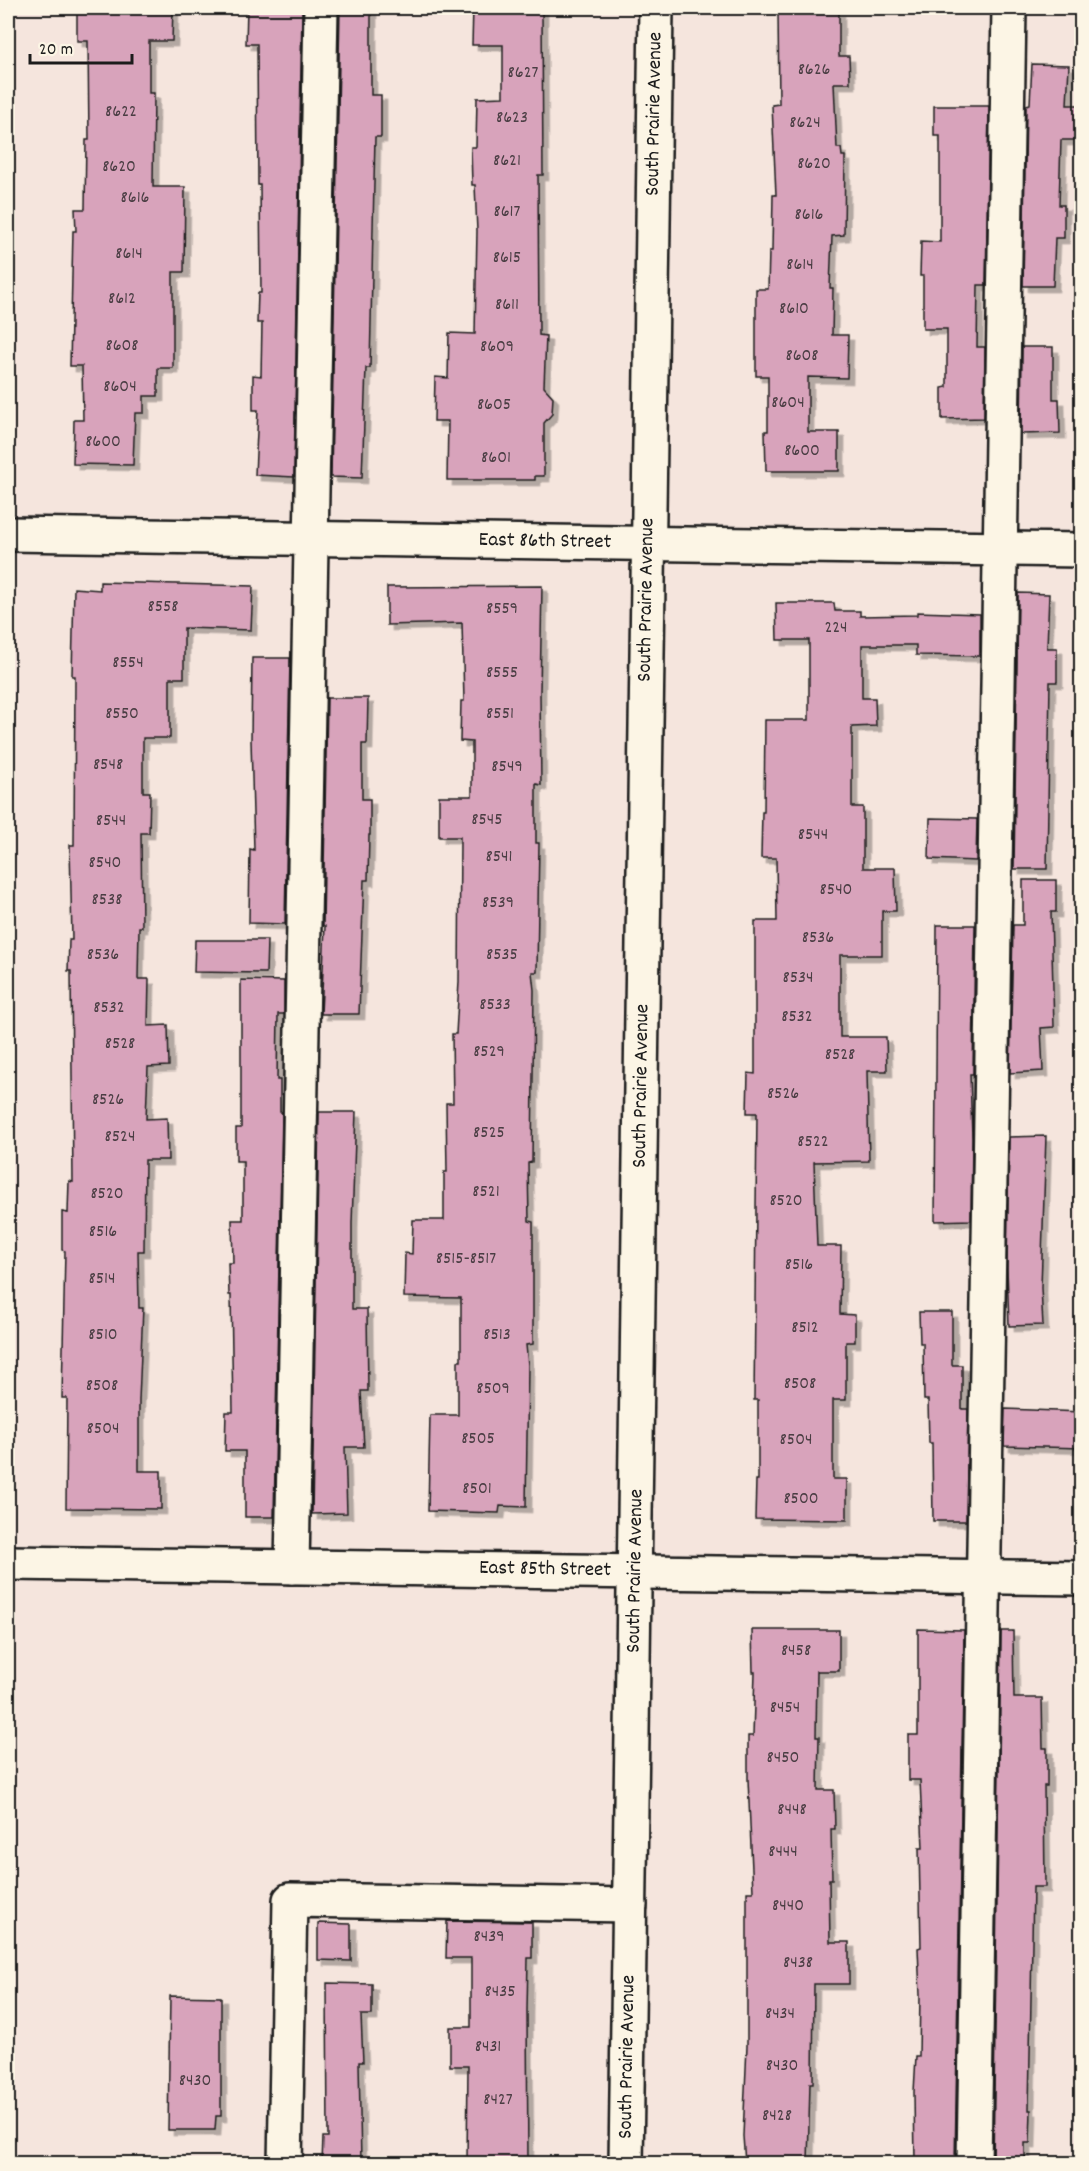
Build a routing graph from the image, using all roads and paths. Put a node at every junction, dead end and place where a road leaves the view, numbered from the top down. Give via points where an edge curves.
1 (321, 8) edge
2 (656, 8) edge
3 (1009, 8) edge
4 (8, 534) edge
5 (312, 538) junction
6 (648, 544) junction
7 (1000, 549) junction
8 (1082, 550) edge
9 (8, 1563) edge
10 (292, 1567) junction
11 (636, 1572) junction
12 (984, 1577) junction
13 (1082, 1578) edge
14 (630, 1905) junction
15 (285, 2163) edge
16 (626, 2163) edge
17 (974, 2163) edge

1 - 5 street
2 - 6 street, South Prairie Avenue
3 - 7 street
4 - 5 street, East 86th Street
5 - 6 street, East 86th Street
5 - 10 street
6 - 7 street, East 86th Street
6 - 11 street, South Prairie Avenue
7 - 8 street, East 86th Street
7 - 12 street
9 - 10 street, East 85th Street
10 - 11 street, East 85th Street
11 - 12 street, East 85th Street
11 - 14 street, South Prairie Avenue
12 - 13 street, East 85th Street
12 - 17 street
14 - 15 street via 290,1900
14 - 16 street, South Prairie Avenue

